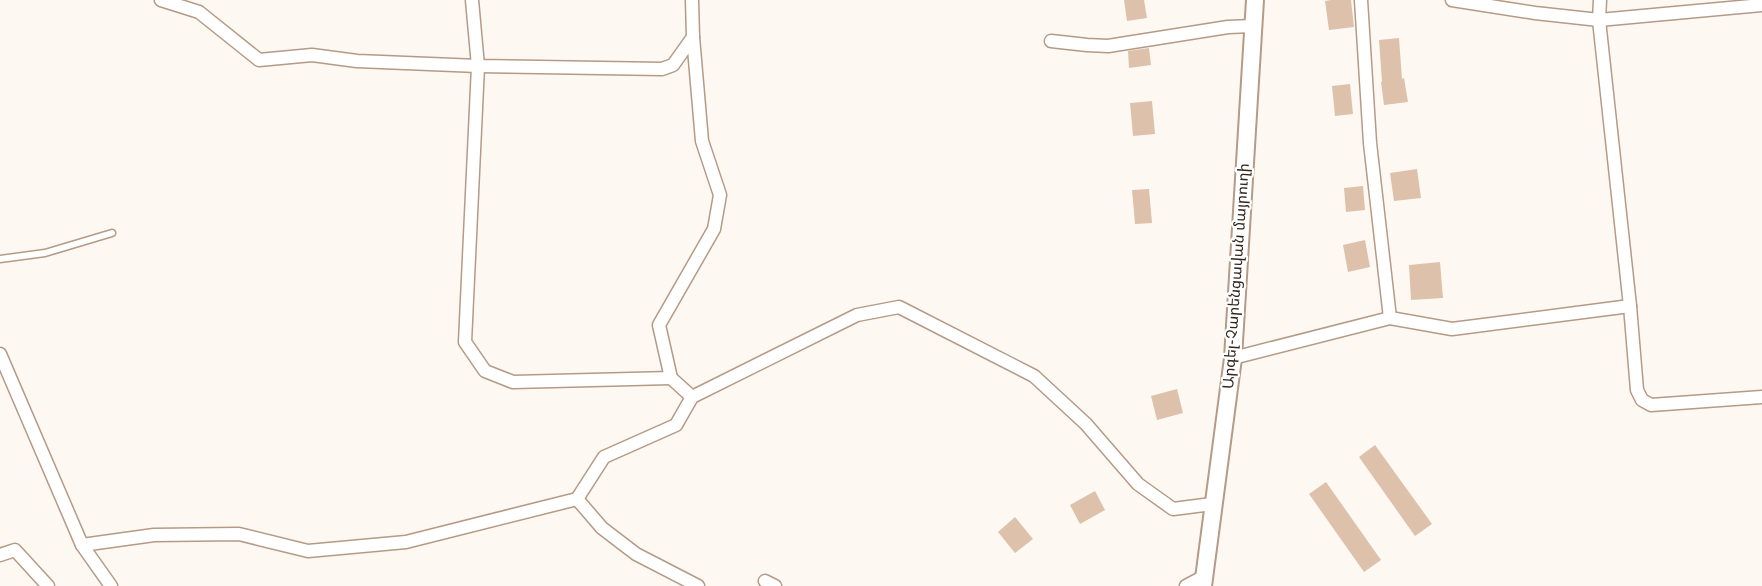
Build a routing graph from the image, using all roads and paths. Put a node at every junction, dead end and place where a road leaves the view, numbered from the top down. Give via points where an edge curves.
1 (161, 0) edge
2 (472, 0) edge
3 (692, 0) edge
4 (1255, 0) edge
5 (1361, 0) edge
6 (1452, 0) edge
7 (1600, 0) edge
8 (1762, 5) edge
9 (1599, 20) junction
10 (1253, 26) junction
11 (693, 37) junction
12 (1051, 41) dead end
13 (478, 66) junction
14 (112, 233) dead end
15 (0, 259) edge
16 (1630, 306) junction
17 (1390, 318) junction
18 (0, 354) edge
19 (1233, 358) junction
20 (671, 378) junction
21 (692, 397) junction
22 (1762, 397) edge
23 (577, 499) junction
24 (1212, 504) junction
25 (82, 545) junction
26 (0, 555) edge
27 (1203, 582) edge
28 (48, 586) edge
29 (111, 586) edge
30 (698, 586) edge
31 (1186, 586) edge

1 - 13 street via 199,12 259,60 312,55 357,61
2 - 13 street
3 - 11 street
4 - 10 main road, Արգել-Չարենցավան մայրուղի
5 - 17 street via 1370,143
6 - 9 street
7 - 9 street
8 - 9 street
9 - 16 street
10 - 12 street via 1108,46
10 - 19 main road, Արգել-Չարենցավան մայրուղի
11 - 13 street via 673,65 662,69
11 - 20 street via 702,141 720,195 714,229 659,325
13 - 20 street via 465,342 485,371 513,382
14 - 15 lane via 45,253
16 - 17 street via 1452,329
16 - 22 street via 1637,390 1642,400 1651,405
17 - 19 street
18 - 25 street
19 - 24 main road, Արգել-Չարենցավան մայրուղի
20 - 21 street
21 - 23 street via 676,425 604,457
21 - 24 street via 857,315 899,307 1034,376 1086,424 1138,484 1173,509
23 - 25 street via 406,542 308,551 239,534 154,535
23 - 30 street via 602,528 636,554
24 - 27 main road, Արգել-Չարենցավան մայրուղի
25 - 29 street
26 - 28 street via 15,550
27 - 31 street

